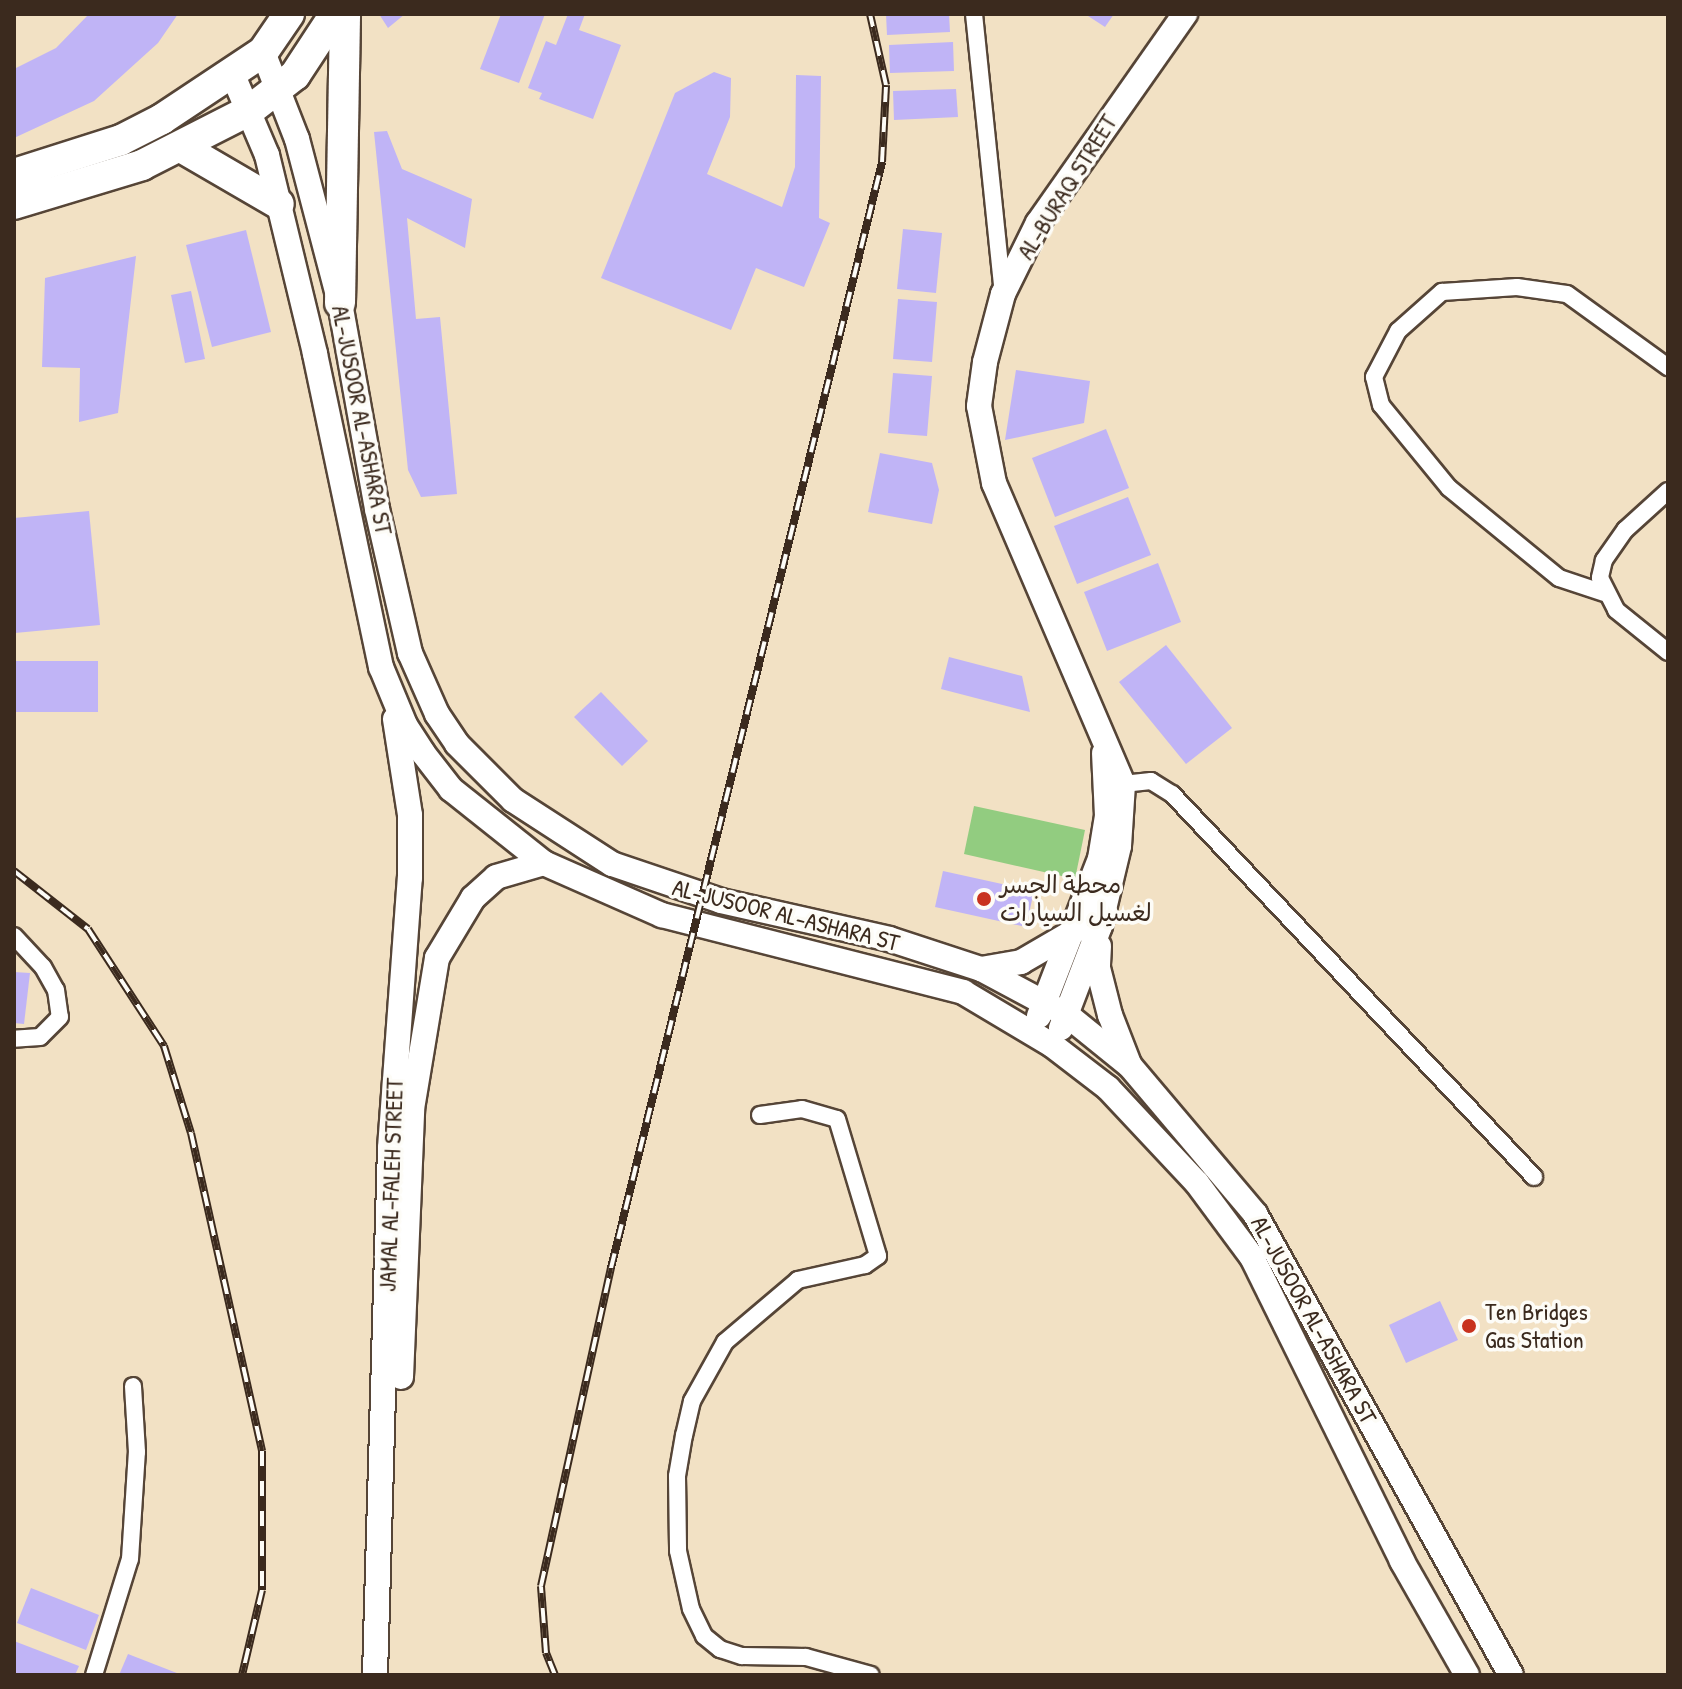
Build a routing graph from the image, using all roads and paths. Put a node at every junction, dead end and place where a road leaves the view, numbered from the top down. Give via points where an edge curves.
1 (289, 14) edge
2 (335, 14) edge
3 (345, 14) edge
4 (974, 14) edge
5 (1185, 14) edge
6 (263, 52) junction
7 (232, 73) junction
8 (280, 91) junction
9 (250, 110) junction
10 (181, 147) junction
11 (14, 174) edge
12 (14, 204) edge
13 (279, 204) junction
14 (1003, 294) junction
15 (340, 303) junction
16 (1668, 367) edge
17 (1668, 491) edge
18 (1604, 593) junction
19 (1668, 652) edge
20 (392, 696) junction
21 (1103, 734) junction
22 (1123, 784) junction
23 (544, 863) junction
24 (1088, 928) junction
25 (14, 936) edge
26 (981, 969) junction
27 (1045, 1002) junction
28 (1067, 1015) junction
29 (1030, 1031) junction
30 (14, 1039) edge
31 (1052, 1045) junction
32 (1130, 1066) junction
33 (760, 1115) dead end
34 (1534, 1177) dead end
35 (133, 1386) dead end
36 (94, 1675) edge
37 (375, 1675) edge
38 (386, 1675) edge
39 (871, 1675) edge
40 (1467, 1675) edge
41 (1511, 1675) edge

1 - 6 highway
2 - 8 highway
3 - 15 highway
4 - 14 street
5 - 14 main road, AL-BURAQ STREET via 1038,223
6 - 7 highway
6 - 8 main road, AL-JUSOOR AL-ASHARA ST
7 - 9 main road, AL-JUSOOR AL-ASHARA ST
7 - 11 highway via 121,140
8 - 9 highway
8 - 15 main road, AL-JUSOOR AL-ASHARA ST
9 - 10 highway
9 - 13 main road, AL-JUSOOR AL-ASHARA ST
10 - 12 highway via 142,165
10 - 13 highway
13 - 20 main road, AL-JUSOOR AL-ASHARA ST via 381,667
14 - 21 main road, AL-BURAQ STREET via 979,406 983,446 994,483
15 - 26 main road, AL-JUSOOR AL-ASHARA ST via 377,509 410,653 437,714 479,770 556,833 639,875 721,901 889,939
16 - 18 street via 1567,294 1517,287 1442,292 1398,331 1374,377 1381,405 1449,488 1559,578
17 - 18 street via 1625,530 1604,560
18 - 19 street
20 - 23 main road, AL-JUSOOR AL-ASHARA ST via 405,725 451,789
20 - 37 main road, JAMAL AL-FALEH STREET via 410,815 410,868 389,1162
21 - 22 main road, AL-BURAQ STREET
21 - 24 main road, AL-BURAQ STREET via 1107,816
22 - 24 main road, AL-BURAQ STREET via 1119,846
22 - 34 street via 1151,781 1172,794
23 - 29 main road, AL-JUSOOR AL-ASHARA ST via 662,915 941,984
23 - 38 main road, JAMAL AL-FALEH STREET via 496,877 473,898 451,926 429,991 412,1109
24 - 26 main road via 1021,962
24 - 27 main road, AL-BURAQ STREET
24 - 28 main road, AL-BURAQ STREET
24 - 32 main road
25 - 30 street via 49,978 60,1017 40,1037
26 - 27 main road, AL-JUSOOR AL-ASHARA ST
27 - 28 main road, AL-JUSOOR AL-ASHARA ST
27 - 29 main road, AL-BURAQ STREET
28 - 31 main road, AL-BURAQ STREET
28 - 32 main road, AL-JUSOOR AL-ASHARA ST
29 - 31 main road, AL-JUSOOR AL-ASHARA ST
31 - 40 main road, AL-JUSOOR AL-ASHARA ST via 1108,1088 1153,1134 1252,1257 1402,1561
32 - 41 main road, AL-JUSOOR AL-ASHARA ST via 1255,1214
33 - 39 street via 802,1109 837,1119 878,1256 865,1265 798,1280 725,1342 692,1401 684,1435 677,1476 678,1551 691,1609 704,1636 720,1649 742,1656 806,1657
35 - 36 street via 137,1452 130,1559

